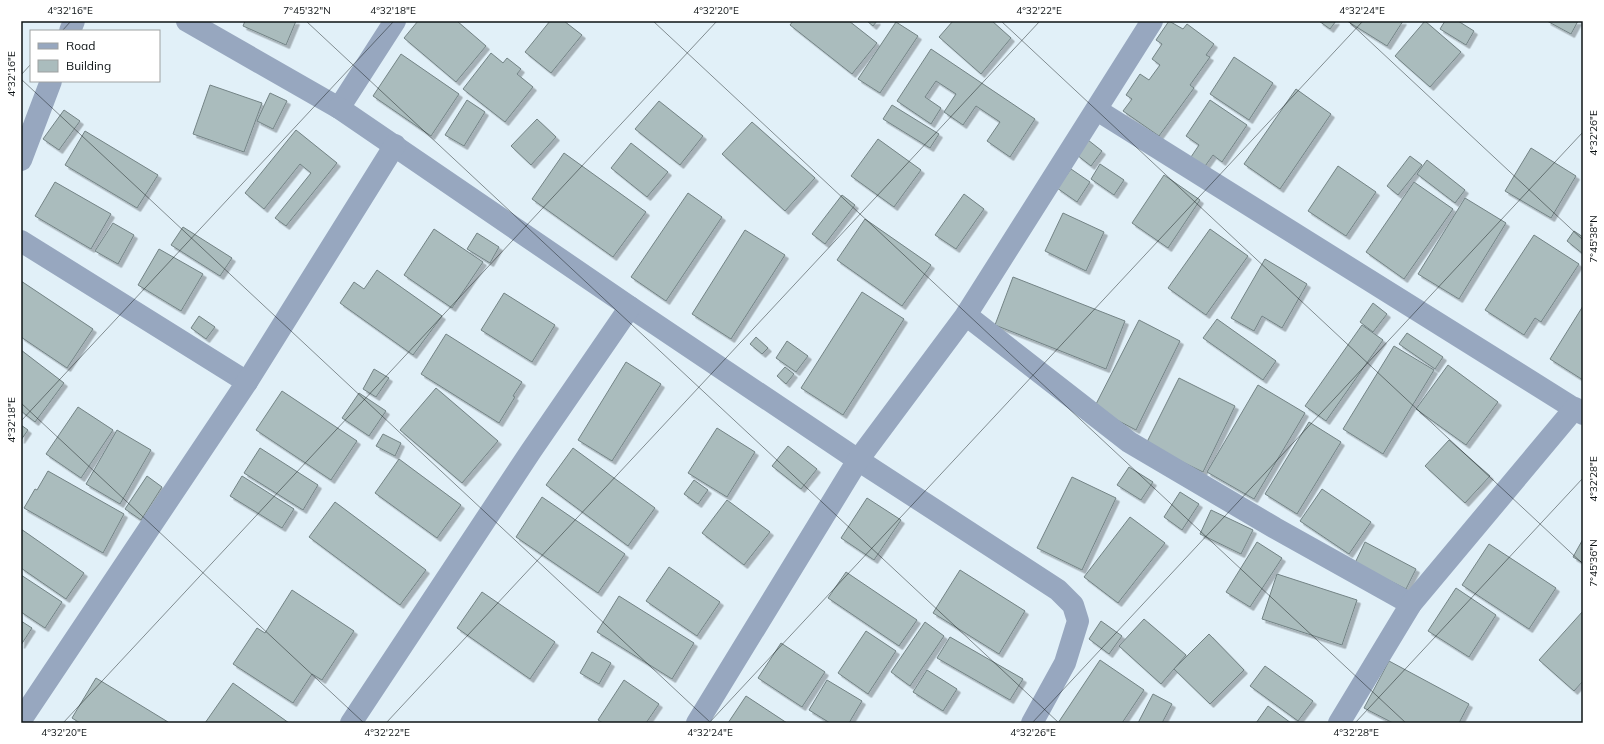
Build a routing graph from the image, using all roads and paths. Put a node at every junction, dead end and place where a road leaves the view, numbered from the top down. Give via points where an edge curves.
1 (187, 21) edge
2 (395, 21) edge
3 (1152, 21) edge
4 (51, 82) edge
5 (338, 108) junction
6 (1097, 110) junction
7 (395, 145) junction
8 (21, 160) edge
9 (21, 241) edge
10 (630, 306) junction
11 (966, 314) junction
12 (246, 382) junction
13 (1579, 411) edge
14 (858, 460) junction
15 (1412, 604) junction
16 (21, 720) edge
17 (351, 723) edge
18 (697, 723) edge
19 (1032, 723) edge
20 (1339, 723) edge

1 - 5 street
2 - 5 street
3 - 6 street
4 - 8 street
5 - 7 street
6 - 11 street
6 - 13 street
7 - 10 street
7 - 12 street
9 - 12 street
10 - 14 street
10 - 17 street
11 - 14 street
11 - 15 street via 1130,442 1275,528
12 - 16 street
13 - 15 street
14 - 18 street
14 - 19 street via 1058,590 1073,605 1078,621 1065,663
15 - 20 street

